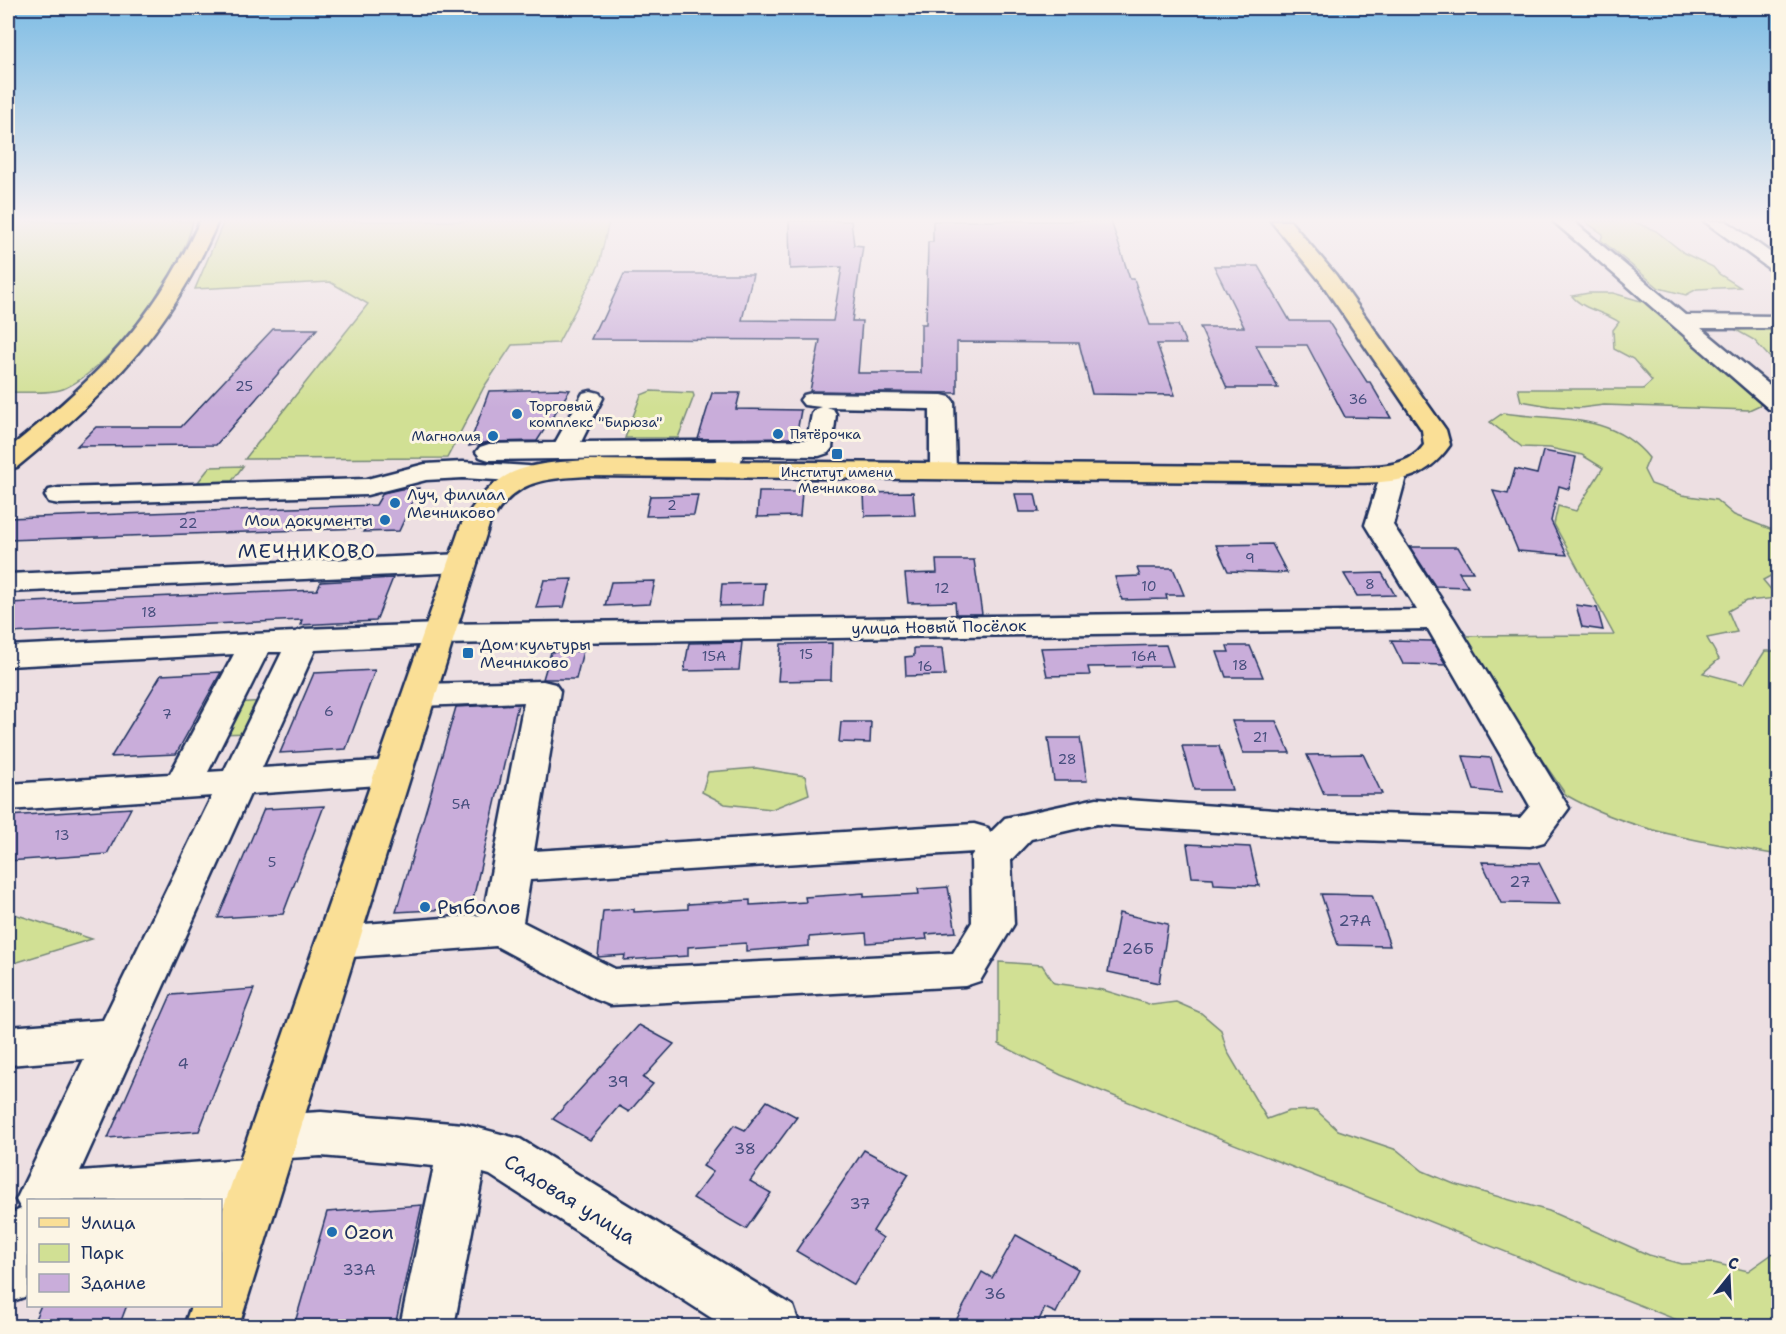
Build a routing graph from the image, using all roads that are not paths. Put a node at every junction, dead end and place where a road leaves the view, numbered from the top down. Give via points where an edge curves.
1 (180, 283) edge
2 (1332, 283) edge
3 (1635, 283) edge
4 (1680, 321) junction
5 (1779, 322) edge
6 (591, 398) dead end
7 (1779, 404) edge
8 (562, 452) junction
9 (729, 459) junction
10 (8, 461) edge
11 (463, 470) junction
12 (943, 471) junction
13 (1394, 473) junction
14 (528, 474) junction
15 (59, 496) dead end
16 (462, 562) junction
17 (8, 583) edge
18 (1438, 619) junction
19 (439, 634) junction
20 (303, 639) junction
21 (257, 642) junction
22 (8, 656) edge
23 (419, 695) junction
24 (393, 772) junction
25 (237, 783) junction
26 (182, 786) junction
27 (8, 797) edge
28 (974, 838) dead end
29 (513, 867) junction
30 (501, 930) junction
31 (338, 942) junction
32 (116, 1038) junction
33 (8, 1046) edge
34 (463, 1146) junction
35 (266, 1159) junction
36 (43, 1199) edge
37 (87, 1199) edge
38 (27, 1235) edge
39 (8, 1277) edge
40 (222, 1292) edge
41 (217, 1307) edge
42 (211, 1326) edge
43 (426, 1326) edge
44 (773, 1326) edge

1 - 10 main road via 124,360
2 - 13 main road via 1434,430 1437,445 1431,456 1419,466
3 - 4 street
4 - 5 street
4 - 7 street
6 - 8 street
8 - 9 street via 600,448
8 - 11 street via 485,453
9 - 12 main road
9 - 12 street via 748,447 819,448 818,407 942,402
9 - 14 main road
11 - 14 street
11 - 15 street via 425,471 367,487
12 - 13 main road via 1348,476
13 - 18 street via 1379,525
14 - 16 main road via 496,491 485,505
16 - 17 street
16 - 19 main road
18 - 19 street, улица Новый Посёлок
18 - 30 street via 1550,808 1530,832 1303,825 1097,812 1019,828 992,856 993,924 965,969 610,987
19 - 20 street, улица Новый Посёлок
19 - 23 main road
20 - 21 street, улица Новый Посёлок
20 - 25 street
21 - 22 street, улица Новый Посёлок
21 - 26 street
23 - 24 main road
23 - 29 street via 543,692
24 - 25 street
24 - 31 main road
25 - 26 street
25 - 32 street
26 - 27 street
28 - 29 street
29 - 30 street
30 - 31 street
31 - 35 main road
32 - 33 street
32 - 36 street
34 - 35 street, Садовая улица via 321,1134
34 - 43 street
34 - 44 street, Садовая улица via 502,1155
35 - 37 street, Садовая улица
35 - 40 main road
38 - 39 street
41 - 42 main road

